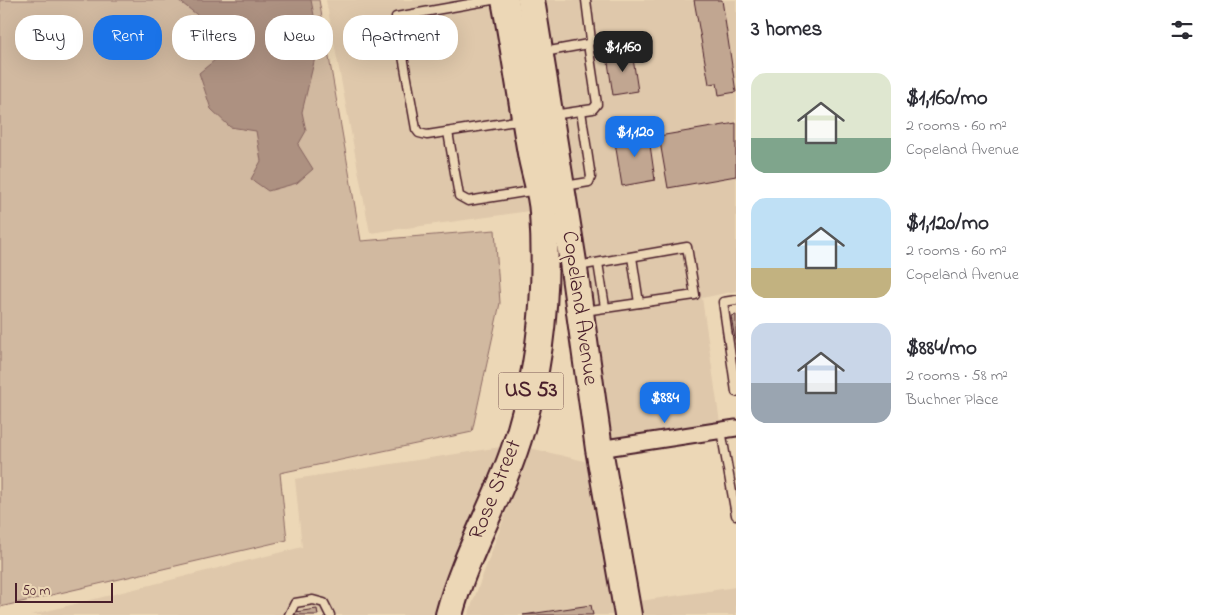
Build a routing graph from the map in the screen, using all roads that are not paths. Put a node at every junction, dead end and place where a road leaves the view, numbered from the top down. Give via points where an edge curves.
1 (492, 0) edge
2 (506, 0) edge
3 (531, 0) edge
4 (586, 0) edge
5 (588, 44) junction
6 (539, 53) junction
7 (580, 111) junction
8 (538, 118) junction
9 (448, 132) junction
10 (531, 155) joint
11 (550, 188) junction
12 (632, 257) junction
13 (586, 265) junction
14 (736, 300) edge
15 (639, 303) junction
16 (605, 308) junction
17 (580, 311) junction
18 (736, 392) edge
19 (729, 429) edge
20 (599, 449) junction
21 (736, 515) edge
22 (289, 615) edge
23 (330, 615) edge
24 (449, 615) edge
25 (628, 615) edge

1 - 9 lane via 396,17 416,129 427,135
2 - 8 highway, Copeland Avenue / US 53
3 - 6 highway, Copeland Avenue / US 53
4 - 5 lane via 592,33
5 - 6 lane
5 - 7 lane via 597,104 593,109
6 - 8 highway, Copeland Avenue / US 53
7 - 8 lane
7 - 11 lane via 590,182
8 - 9 lane
8 - 10 highway, Copeland Avenue / US 53
8 - 11 highway, Copeland Avenue / US 53
9 - 11 lane via 459,196 463,200
10 - 11 highway, Rose Street / US 53
11 - 13 highway, Copeland Avenue / US 53
11 - 24 highway, Rose Street / US 53 via 543,210 546,267 536,369 521,429
12 - 13 lane
12 - 15 lane
12 - 15 lane via 687,247 695,295
13 - 16 lane
13 - 17 highway, Copeland Avenue / US 53
14 - 18 lane via 723,302
15 - 16 lane
16 - 17 lane
17 - 20 highway, Copeland Avenue / US 53
19 - 20 street
19 - 21 lane
20 - 25 highway, Copeland Avenue / US 53
22 - 23 lane via 295,603 313,600 324,603

